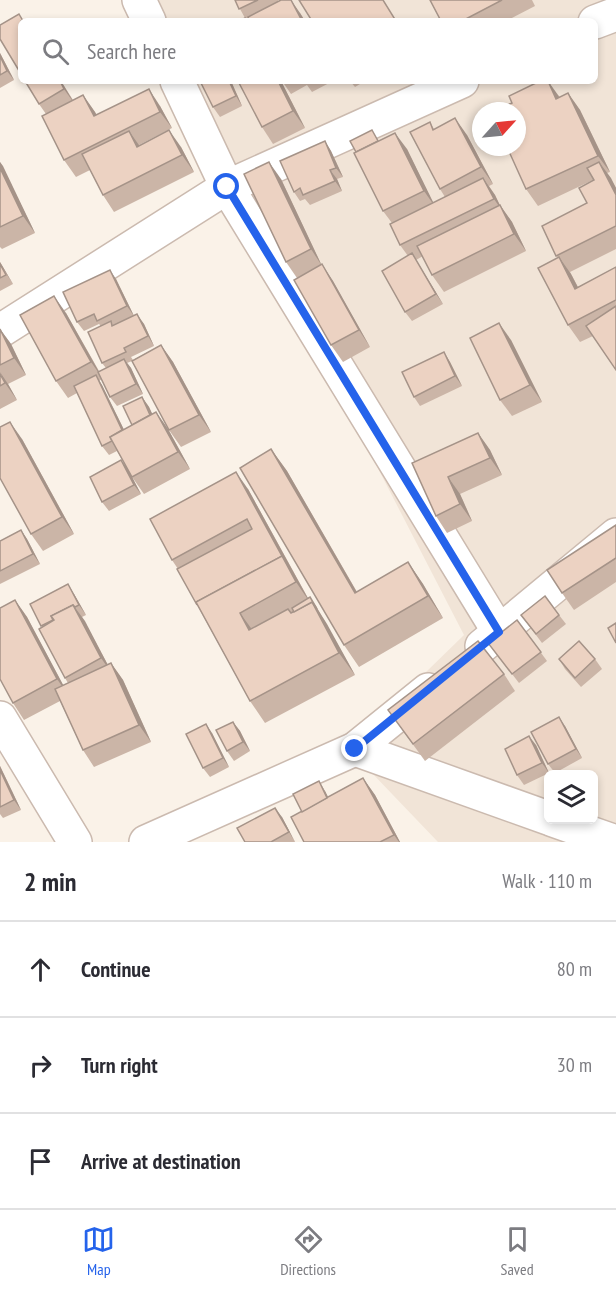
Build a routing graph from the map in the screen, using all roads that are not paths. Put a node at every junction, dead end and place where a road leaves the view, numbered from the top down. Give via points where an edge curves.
1 (139, 0) edge
2 (616, 14) edge
3 (148, 18) edge
4 (598, 21) edge
5 (178, 84) edge
6 (455, 84) edge
7 (227, 187) junction
8 (0, 331) edge
9 (616, 535) edge
10 (499, 632) junction
11 (0, 718) edge
12 (355, 749) junction
13 (544, 816) edge
14 (567, 824) edge
15 (194, 832) edge
16 (75, 842) edge
17 (146, 842) edge
18 (616, 842) edge

1 - 3 street
2 - 4 street
5 - 7 street
6 - 7 street
7 - 8 street
7 - 10 street
9 - 10 street
10 - 12 street
11 - 16 street
12 - 13 street
12 - 15 street
14 - 18 street
15 - 17 street

